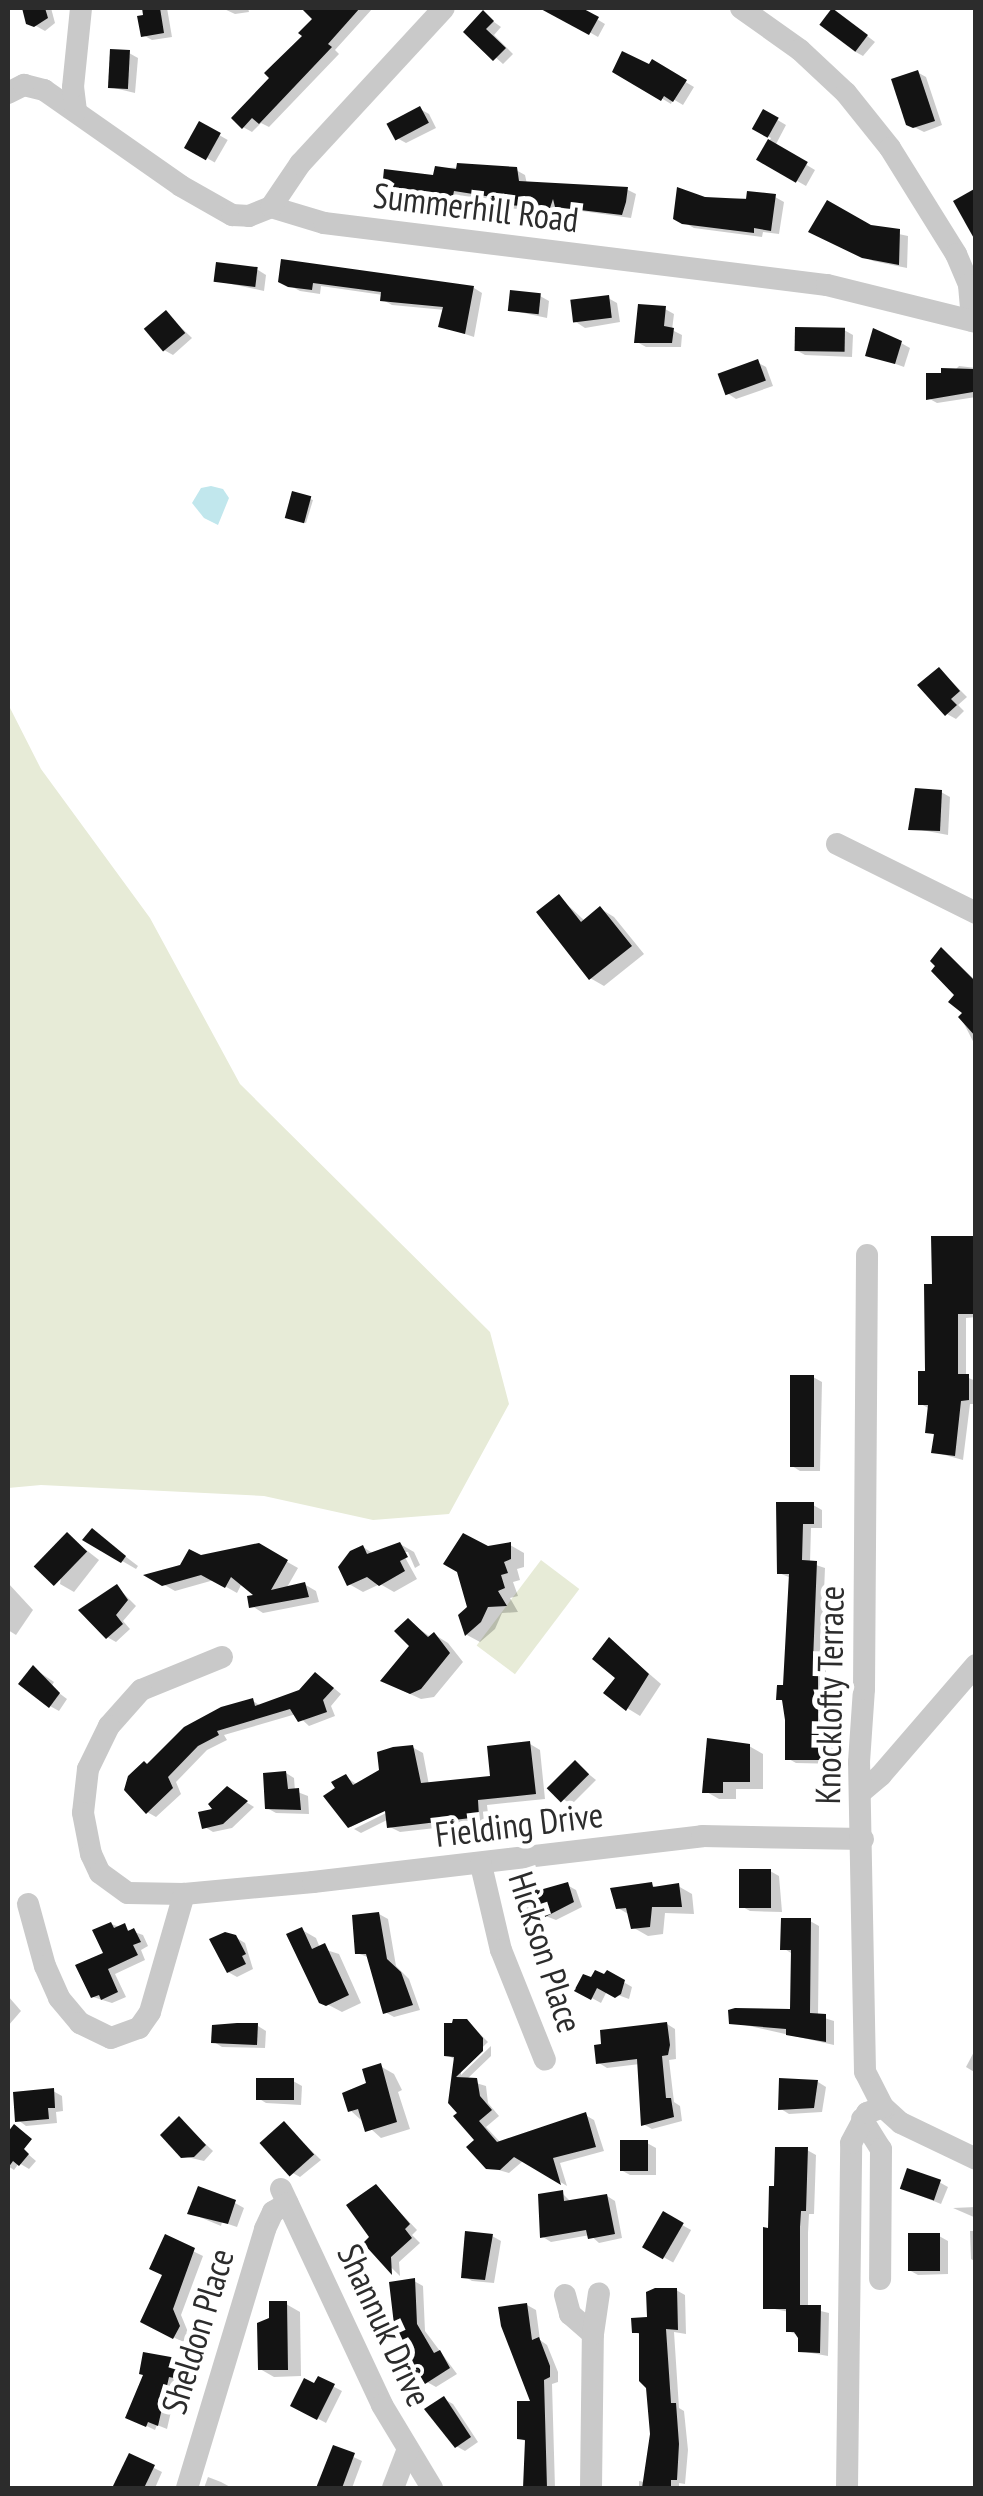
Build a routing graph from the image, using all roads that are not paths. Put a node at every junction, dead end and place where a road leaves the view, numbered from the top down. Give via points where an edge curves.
1 (81, 8) edge
2 (444, 8) edge
3 (741, 8) edge
4 (8, 93) edge
5 (76, 111) junction
6 (271, 207) junction
7 (974, 322) edge
8 (837, 844) dead end
9 (976, 913) edge
10 (867, 1255) dead end
11 (222, 1657) dead end
12 (976, 1664) edge
13 (860, 1792) junction
14 (863, 1840) junction
15 (481, 1866) junction
16 (184, 1894) junction
17 (28, 1904) dead end
18 (545, 2060) dead end
19 (873, 2113) junction
20 (976, 2159) edge
21 (285, 2196) joint
22 (880, 2279) dead end
23 (599, 2293) dead end
24 (565, 2295) dead end
25 (593, 2334) junction
26 (406, 2451) junction
27 (186, 2488) edge
28 (392, 2488) edge
29 (432, 2488) edge
30 (591, 2488) edge
31 (847, 2488) edge

1 - 5 street via 72,87
2 - 6 street via 300,164
3 - 7 street via 846,93 890,148 956,254
4 - 5 street, Summerhill Road via 24,86 44,90
5 - 6 street, Summerhill Road via 208,204 249,216
6 - 7 street, Summerhill Road via 324,224 827,284
8 - 9 street
10 - 13 street, Knocklofty Terrace
11 - 16 street, Fielding Drive via 142,1690 123,1708 97,1747 84,1790 85,1835 100,1872 128,1893
12 - 13 street
13 - 14 street, Knocklofty Terrace
14 - 15 street, Fielding Drive via 702,1836
14 - 19 street, Knocklofty Terrace via 865,2072
15 - 16 street, Fielding Drive
15 - 18 street, Hickson Place via 500,1950
16 - 17 street via 150,2012 139,2028 110,2038 80,2023 59,1998
19 - 20 street
19 - 22 street, Knocklofty Terrace via 881,2149
19 - 31 street via 851,2143
21 - 26 street, Shannuk Drive
21 - 27 street, Sheldon Place via 264,2229
23 - 25 street
24 - 25 street via 570,2314
25 - 30 street
26 - 28 street
26 - 29 street, Shannuk Drive

